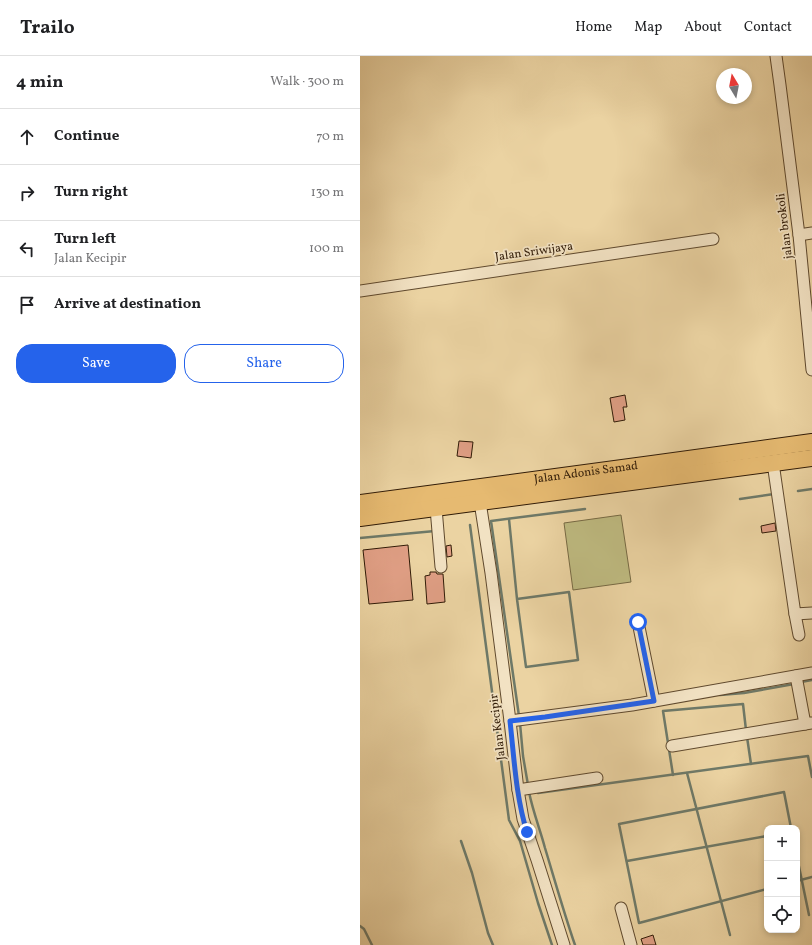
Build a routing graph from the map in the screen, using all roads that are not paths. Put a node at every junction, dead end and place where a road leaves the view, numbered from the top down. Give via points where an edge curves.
1 (776, 56) edge
2 (812, 233) edge
3 (799, 234) junction
4 (713, 239) dead end
5 (360, 291) edge
6 (812, 370) edge
7 (812, 442) edge
8 (812, 458) edge
9 (773, 463) junction
10 (653, 471) junction
11 (480, 502) junction
12 (360, 503) edge
13 (436, 508) junction
14 (360, 518) edge
15 (441, 567) dead end
16 (812, 613) edge
17 (795, 614) junction
18 (638, 622) dead end
19 (799, 635) dead end
20 (812, 673) edge
21 (797, 681) junction
22 (654, 701) junction
23 (514, 721) junction
24 (809, 724) edge
25 (672, 746) dead end
26 (598, 778) dead end
27 (526, 788) junction
28 (621, 908) dead end
29 (564, 945) edge
30 (631, 945) edge

1 - 3 street, jalan brokoli
2 - 3 street
3 - 6 street, jalan brokoli
4 - 5 street, Jalan Sriwijaya
7 - 10 highway, Jalan Adonis Samad
8 - 9 highway
9 - 10 highway
9 - 17 street
10 - 11 highway
10 - 12 highway, Jalan Adonis Samad
11 - 13 highway
11 - 23 street, Jalan Kecipir
13 - 14 highway
13 - 15 street
16 - 17 street
17 - 19 street
18 - 22 street
20 - 21 street
21 - 22 street
21 - 24 street
22 - 23 street
23 - 27 street, Jalan Kecipir
24 - 25 street
26 - 27 street
27 - 29 street, Jalan Kecipir via 523,819
28 - 30 street

